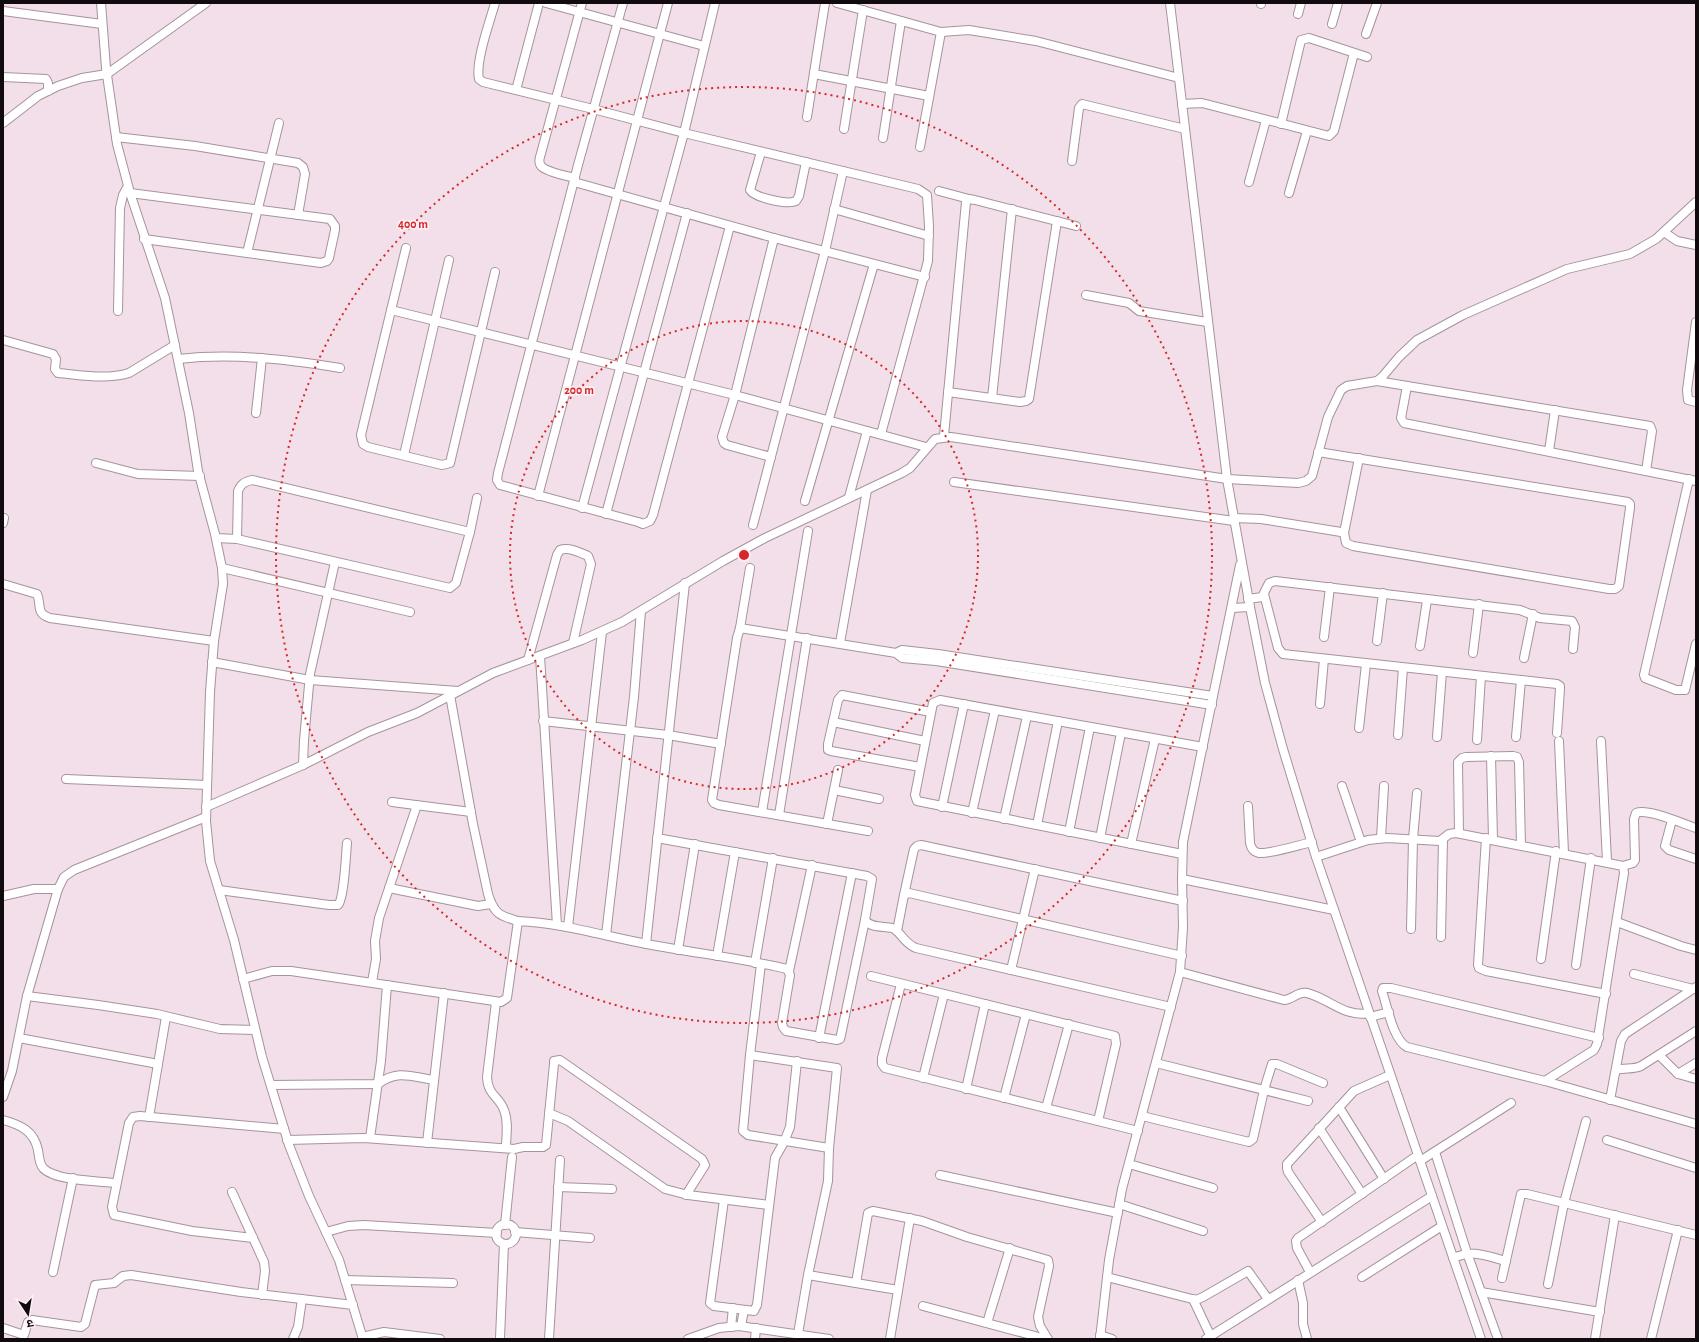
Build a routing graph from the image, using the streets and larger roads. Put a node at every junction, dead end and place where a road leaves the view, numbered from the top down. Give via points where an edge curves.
1 (101, 3) edge
2 (206, 3) edge
3 (495, 3) edge
4 (538, 3) edge
5 (546, 3) edge
6 (582, 3) edge
7 (623, 3) edge
8 (668, 3) edge
9 (715, 3) edge
10 (826, 3) edge
11 (837, 3) edge
12 (1170, 3) edge
13 (1301, 3) edge
14 (1338, 3) edge
15 (1377, 3) edge
16 (862, 10) junction
17 (3, 11) edge
18 (580, 12) junction
19 (1298, 14) dead end
20 (901, 21) junction
21 (618, 22) junction
22 (102, 24) junction
23 (1332, 24) dead end
24 (941, 32) junction
25 (659, 34) junction
26 (1366, 34) dead end
27 (704, 46) junction
28 (1354, 53) junction
29 (1367, 57) dead end
30 (107, 74) junction
31 (814, 74) junction
32 (3, 77) edge
33 (1179, 78) junction
34 (852, 81) junction
35 (891, 88) junction
36 (516, 90) junction
37 (48, 91) junction
38 (929, 96) junction
39 (556, 100) junction
40 (1189, 103) junction
41 (593, 109) junction
42 (807, 117) dead end
43 (1266, 120) junction
44 (637, 121) junction
45 (3, 123) edge
46 (279, 123) dead end
47 (1281, 124) junction
48 (1185, 128) junction
49 (844, 129) dead end
50 (1307, 131) junction
51 (684, 133) junction
52 (116, 137) junction
53 (883, 138) dead end
54 (920, 147) dead end
55 (761, 152) junction
56 (270, 158) junction
57 (1072, 161) dead end
58 (806, 162) junction
59 (844, 171) junction
60 (574, 180) junction
61 (1249, 182) dead end
62 (129, 189) junction
63 (939, 190) dead end
64 (1289, 193) dead end
65 (618, 194) junction
66 (969, 199) junction
67 (1696, 202) edge
68 (663, 207) junction
69 (257, 209) junction
70 (834, 209) junction
71 (1012, 209) junction
72 (687, 213) junction
73 (298, 215) junction
74 (1057, 221) junction
75 (730, 226) junction
76 (1076, 226) dead end
77 (1660, 235) junction
78 (929, 236) junction
79 (774, 238) junction
80 (144, 239) junction
81 (1696, 245) edge
82 (406, 248) dead end
83 (825, 251) junction
84 (247, 253) junction
85 (449, 260) dead end
86 (874, 264) junction
87 (496, 272) dead end
88 (925, 277) junction
89 (1086, 295) dead end
90 (391, 310) junction
91 (118, 311) dead end
92 (434, 320) junction
93 (1207, 322) junction
94 (1696, 327) edge
95 (481, 331) junction
96 (3, 340) edge
97 (532, 344) junction
98 (175, 345) junction
99 (575, 354) junction
100 (262, 358) junction
101 (178, 359) junction
102 (620, 366) junction
103 (340, 368) dead end
104 (644, 372) junction
105 (1377, 381) junction
106 (688, 383) junction
107 (1407, 386) junction
108 (948, 392) junction
109 (735, 394) junction
110 (992, 398) junction
111 (1696, 402) edge
112 (784, 407) junction
113 (1555, 410) junction
114 (256, 413) dead end
115 (829, 420) junction
116 (867, 431) junction
117 (881, 434) junction
118 (944, 436) junction
119 (926, 447) junction
120 (1548, 451) junction
121 (1318, 452) junction
122 (404, 455) junction
123 (771, 456) junction
124 (1359, 458) junction
125 (96, 463) dead end
126 (1646, 470) junction
127 (200, 476) junction
128 (1230, 480) junction
129 (1692, 480) edge
130 (954, 482) dead end
131 (867, 490) junction
132 (538, 496) junction
133 (849, 497) junction
134 (477, 498) dead end
135 (805, 501) dead end
136 (582, 508) junction
137 (606, 514) junction
138 (1239, 518) junction
139 (753, 525) dead end
140 (808, 531) dead end
141 (470, 532) junction
142 (1344, 533) junction
143 (216, 538) junction
144 (237, 539) junction
145 (1241, 561) junction
146 (335, 562) junction
147 (222, 568) junction
148 (750, 568) dead end
149 (685, 583) junction
150 (3, 584) edge
151 (1330, 587) junction
152 (328, 593) junction
153 (1383, 593) junction
154 (1255, 599) junction
155 (1427, 600) junction
156 (1479, 604) junction
157 (1232, 608) junction
158 (641, 611) junction
159 (410, 612) dead end
160 (1533, 614) junction
161 (740, 628) junction
162 (602, 632) junction
163 (791, 636) junction
164 (1324, 637) dead end
165 (807, 638) junction
166 (214, 641) junction
167 (1377, 641) dead end
168 (573, 643) junction
169 (840, 643) junction
170 (1696, 644) edge
171 (1420, 646) dead end
172 (1573, 649) dead end
173 (1473, 653) dead end
174 (540, 656) junction
175 (1524, 658) dead end
176 (1324, 659) junction
177 (528, 660) junction
178 (212, 662) junction
179 (1366, 664) junction
180 (1403, 668) junction
181 (1442, 672) junction
182 (1481, 676) junction
183 (310, 680) junction
184 (1521, 680) junction
185 (1085, 681) junction
186 (1135, 684) junction
187 (459, 691) junction
188 (1134, 693) junction
189 (450, 695) junction
190 (1213, 696) junction
191 (964, 704) junction
192 (1320, 704) dead end
193 (1212, 705) junction
194 (995, 710) junction
195 (931, 712) junction
196 (1027, 716) junction
197 (543, 721) junction
198 (1058, 721) junction
199 (833, 722) junction
200 (590, 726) junction
201 (1090, 727) junction
202 (1359, 728) dead end
203 (630, 731) junction
204 (1121, 732) junction
205 (668, 735) junction
206 (1398, 735) dead end
207 (1437, 737) dead end
208 (1516, 737) dead end
209 (1155, 739) junction
210 (1477, 740) dead end
211 (925, 741) junction
212 (1601, 741) dead end
213 (721, 744) junction
214 (1203, 747) junction
215 (1491, 756) junction
216 (303, 765) junction
217 (920, 767) junction
218 (838, 770) dead end
219 (66, 779) dead end
220 (207, 785) junction
221 (1342, 786) dead end
222 (1384, 786) dead end
223 (834, 790) junction
224 (1417, 793) dead end
225 (878, 799) dead end
226 (392, 802) dead end
227 (417, 805) junction
228 (1248, 806) dead end
229 (206, 807) junction
230 (942, 807) junction
231 (471, 812) junction
232 (762, 812) junction
233 (972, 812) junction
234 (779, 815) junction
235 (206, 817) junction
236 (1004, 819) junction
237 (1672, 820) junction
238 (827, 824) junction
239 (1037, 825) junction
240 (1696, 828) edge
241 (868, 831) dead end
242 (1069, 832) junction
243 (1459, 833) junction
244 (657, 838) junction
245 (1100, 838) junction
246 (1381, 838) junction
247 (1413, 839) junction
248 (1443, 839) junction
249 (1490, 839) junction
250 (1312, 842) junction
251 (1361, 842) junction
252 (347, 843) dead end
253 (695, 844) junction
254 (1131, 844) junction
255 (1521, 845) junction
256 (735, 852) junction
257 (1556, 852) junction
258 (1564, 853) junction
259 (1182, 854) junction
260 (1322, 855) junction
261 (773, 858) junction
262 (1591, 858) junction
263 (1696, 859) edge
264 (1607, 861) junction
265 (812, 865) junction
266 (1623, 866) junction
267 (1034, 869) junction
268 (852, 873) junction
269 (1182, 879) junction
270 (389, 888) junction
271 (58, 889) junction
272 (219, 890) junction
273 (904, 895) junction
274 (3, 896) edge
275 (1183, 901) junction
276 (491, 904) junction
277 (1334, 910) junction
278 (1023, 919) junction
279 (865, 920) junction
280 (518, 921) junction
281 (1617, 922) junction
282 (557, 925) junction
283 (568, 927) junction
284 (1411, 929) dead end
285 (898, 931) junction
286 (606, 935) junction
287 (1441, 937) dead end
288 (646, 944) junction
289 (678, 950) junction
290 (1696, 950) edge
291 (717, 956) junction
292 (1182, 956) junction
293 (1541, 959) dead end
294 (758, 963) junction
295 (1576, 965) dead end
296 (1011, 970) junction
297 (789, 971) junction
298 (1180, 972) junction
299 (1634, 974) dead end
300 (871, 976) dead end
301 (243, 979) junction
302 (372, 982) junction
303 (387, 984) junction
304 (901, 984) junction
305 (1695, 988) edge
306 (444, 993) junction
307 (944, 994) junction
308 (1606, 994) junction
309 (27, 996) junction
310 (496, 1002) junction
311 (985, 1004) junction
312 (1171, 1007) junction
313 (1386, 1012) junction
314 (1026, 1014) junction
315 (1371, 1015) junction
316 (166, 1017) junction
317 (1068, 1024) junction
318 (256, 1030) junction
319 (1696, 1031) edge
320 (19, 1038) junction
321 (819, 1038) junction
322 (1599, 1038) junction
323 (750, 1055) junction
324 (1659, 1055) junction
325 (797, 1062) junction
326 (1696, 1062) edge
327 (1156, 1063) junction
328 (158, 1064) junction
329 (1616, 1070) junction
330 (1678, 1074) junction
331 (1390, 1075) junction
332 (923, 1078) junction
333 (1696, 1079) edge
334 (434, 1080) junction
335 (1545, 1081) junction
336 (1323, 1083) dead end
337 (378, 1084) junction
338 (271, 1085) junction
339 (966, 1089) junction
340 (1264, 1090) junction
341 (3, 1097) edge
342 (1004, 1098) junction
343 (1610, 1100) junction
344 (1308, 1101) dead end
345 (1511, 1103) dead end
346 (1339, 1107) junction
347 (1046, 1108) junction
348 (549, 1112) junction
349 (1142, 1116) junction
350 (149, 1117) junction
351 (3, 1120) edge
352 (1098, 1121) junction
353 (1586, 1122) dead end
354 (1696, 1124) edge
355 (1320, 1128) junction
356 (284, 1129) junction
357 (1138, 1131) junction
358 (370, 1138) junction
359 (287, 1140) junction
360 (1606, 1140) dead end
361 (784, 1142) junction
362 (428, 1143) junction
363 (506, 1148) junction
364 (829, 1148) junction
365 (1425, 1156) junction
366 (512, 1157) dead end
367 (560, 1160) dead end
368 (1129, 1164) junction
369 (1696, 1168) edge
370 (940, 1175) dead end
371 (73, 1178) junction
372 (1384, 1179) junction
373 (116, 1183) junction
374 (558, 1186) junction
375 (1212, 1188) dead end
376 (612, 1189) dead end
377 (232, 1192) dead end
378 (1362, 1194) junction
379 (686, 1195) junction
380 (1432, 1196) junction
381 (724, 1200) junction
382 (1564, 1203) junction
383 (1119, 1204) junction
384 (769, 1205) junction
385 (1118, 1213) junction
386 (1615, 1215) junction
387 (910, 1218) junction
388 (1322, 1222) junction
389 (505, 1225) junction
390 (1442, 1226) junction
391 (1678, 1230) junction
392 (1203, 1231) dead end
393 (326, 1232) junction
394 (515, 1232) junction
395 (497, 1233) junction
396 (554, 1235) junction
397 (1696, 1235) edge
398 (253, 1238) junction
399 (590, 1238) dead end
400 (504, 1244) junction
401 (1010, 1248) junction
402 (1461, 1255) junction
403 (1506, 1261) junction
404 (53, 1272) dead end
405 (1310, 1272) junction
406 (808, 1275) junction
407 (1107, 1276) junction
408 (1362, 1277) dead end
409 (1502, 1278) dead end
410 (345, 1280) junction
411 (1298, 1280) junction
412 (453, 1283) dead end
413 (856, 1283) junction
414 (1548, 1284) dead end
415 (898, 1290) junction
416 (1481, 1292) junction
417 (262, 1295) junction
418 (302, 1299) junction
419 (1193, 1299) junction
420 (1268, 1299) junction
421 (353, 1305) junction
422 (923, 1306) dead end
423 (733, 1308) junction
424 (744, 1310) junction
425 (1600, 1312) junction
426 (986, 1323) junction
427 (741, 1326) junction
428 (731, 1327) junction
429 (3, 1328) edge
430 (756, 1328) junction
431 (798, 1334) junction
432 (24, 1337) edge
433 (1100, 1337) edge
434 (1208, 1337) edge
435 (363, 1338) edge
436 (500, 1338) edge
437 (810, 1338) edge
438 (293, 1339) edge
439 (440, 1339) edge
440 (549, 1339) edge
441 (688, 1339) edge
442 (755, 1339) edge
443 (829, 1339) edge
444 (890, 1339) edge
445 (1047, 1339) edge
446 (1112, 1339) edge
447 (1307, 1339) edge
448 (1481, 1339) edge
449 (1498, 1339) edge
450 (1596, 1339) edge
451 (1651, 1339) edge

1 - 22 street
2 - 30 street
3 - 36 street via 479,64 479,79
4 - 36 street
5 - 18 street
6 - 18 street
7 - 21 street
8 - 25 street
9 - 27 street
10 - 31 street
11 - 16 street
12 - 33 street
13 - 19 street
14 - 23 street
15 - 26 street
16 - 20 street
16 - 34 street
17 - 22 street
18 - 21 street
18 - 39 street
20 - 24 street
20 - 35 street
21 - 25 street
21 - 41 street
22 - 30 street
24 - 33 street via 969,30 1036,41
24 - 38 street
25 - 27 street
25 - 44 street
27 - 51 street
28 - 29 street
28 - 47 street via 1308,38 1301,40
28 - 50 street via 1334,131 1325,136
30 - 37 street via 82,78
30 - 52 street
31 - 34 street
31 - 42 street
32 - 37 street via 46,78
33 - 40 street
34 - 35 street
34 - 49 street
35 - 38 street
35 - 53 street
36 - 39 street
37 - 45 street
38 - 54 street
39 - 41 street
39 - 60 street via 539,162 541,167
40 - 43 street
40 - 48 street
41 - 44 street
41 - 60 street
43 - 47 street
43 - 61 street
44 - 51 street
44 - 65 street
46 - 56 street
47 - 50 street
48 - 57 street via 1082,104 1079,108
48 - 93 street
50 - 64 street
51 - 55 street
51 - 68 street
52 - 56 street
52 - 62 street
55 - 58 street
55 - 58 street via 750,190 752,194 765,198 791,203 796,201
56 - 69 street
56 - 73 street via 298,163 303,167 305,182
58 - 59 street
59 - 70 street
59 - 78 street via 927,195
60 - 65 street
60 - 97 street
62 - 69 street
62 - 80 street
62 - 91 street via 122,195 120,208
63 - 66 street
65 - 68 street
65 - 99 street
66 - 71 street
66 - 108 street via 965,206
67 - 77 street
68 - 72 street
68 - 102 street
69 - 73 street
69 - 84 street
70 - 78 street
70 - 83 street
71 - 74 street
71 - 110 street
72 - 75 street
72 - 104 street
73 - 84 street via 330,219 333,222 335,230 327,260 321,263
74 - 76 street
74 - 110 street via 1029,399 1020,402
75 - 79 street
75 - 106 street
77 - 81 street
77 - 105 street via 1630,254 1567,269 1463,314 1417,340
78 - 88 street
79 - 83 street
79 - 109 street
80 - 84 street
80 - 98 street via 165,298
82 - 90 street
83 - 86 street
83 - 112 street
85 - 92 street
86 - 88 street
86 - 115 street
87 - 95 street
88 - 117 street
89 - 93 street via 1128,303 1139,311
90 - 92 street
90 - 122 street via 361,435 363,444
92 - 95 street
92 - 122 street
93 - 128 street
94 - 111 street via 1687,396 1688,400
95 - 97 street
95 - 122 street via 450,463 442,465
96 - 98 street via 53,354 58,373 100,377 129,373
97 - 99 street
97 - 132 street via 497,480 500,486 505,488
98 - 101 street
99 - 102 street
99 - 132 street
100 - 101 street via 200,356
100 - 103 street
100 - 114 street
101 - 127 street
102 - 104 street
102 - 136 street
104 - 106 street
104 - 137 street
105 - 107 street
105 - 121 street via 1347,386 1341,390 1328,417
106 - 109 street
106 - 137 street via 650,521 643,524
107 - 113 street
107 - 120 street via 1401,418 1404,423
108 - 110 street
108 - 118 street
109 - 112 street
109 - 123 street via 722,437 724,443
112 - 115 street
112 - 123 street
113 - 120 street
113 - 126 street via 1650,426 1652,430
115 - 116 street
115 - 135 street
116 - 117 street
116 - 133 street
117 - 119 street
118 - 119 street via 935,439
118 - 128 street
119 - 131 street via 910,468
120 - 126 street
121 - 124 street
121 - 128 street via 1315,470 1306,481 1298,483
123 - 139 street
124 - 142 street
124 - 142 street via 1628,502 1630,508 1619,586 1615,589 1601,587 1353,546 1346,543
125 - 127 street via 138,474
126 - 129 street
127 - 143 street
128 - 138 street
129 - 170 street via 1645,678 1676,690 1685,690
130 - 138 street
131 - 133 street
131 - 169 street
132 - 136 street
133 - 149 street via 772,534
134 - 141 street
136 - 137 street
138 - 142 street
138 - 145 street
140 - 163 street
141 - 144 street via 252,480 244,482 238,491
141 - 146 street via 456,583 450,588
143 - 144 street
143 - 147 street
144 - 146 street
145 - 154 street
145 - 157 street
146 - 152 street
147 - 152 street
147 - 166 street via 223,584
148 - 161 street
149 - 158 street
149 - 205 street
150 - 166 street via 38,594 40,611 50,618
151 - 153 street
151 - 154 street via 1272,581
151 - 164 street
152 - 159 street
152 - 183 street
153 - 155 street
153 - 167 street
154 - 157 street
154 - 176 street via 1280,652
154 - 250 street via 1272,709
155 - 156 street
155 - 171 street
156 - 160 street
156 - 173 street
157 - 190 street
158 - 162 street
158 - 203 street
160 - 172 street via 1540,618 1572,621 1575,627
160 - 175 street
161 - 163 street
161 - 213 street
162 - 168 street
162 - 200 street
163 - 165 street
163 - 232 street
165 - 169 street
165 - 234 street
166 - 178 street
168 - 174 street
168 - 177 street via 591,564 588,556 564,548 557,555
169 - 185 street via 896,653 902,650 937,658
174 - 177 street
174 - 197 street
176 - 179 street
176 - 192 street
177 - 187 street via 493,673
178 - 183 street
178 - 220 street
179 - 180 street
179 - 202 street
180 - 181 street
180 - 206 street
181 - 182 street
181 - 207 street
182 - 184 street
182 - 210 street
183 - 187 street
183 - 216 street
184 - 208 street
184 - 258 street via 1560,686 1558,737
185 - 186 street
185 - 188 street
186 - 188 street
186 - 190 street
187 - 189 street
188 - 193 street
189 - 216 street via 418,713 363,734
189 - 231 street
190 - 193 street
191 - 194 street
191 - 195 street via 940,700 933,704
191 - 230 street
193 - 214 street
194 - 196 street
194 - 233 street
195 - 199 street via 842,695 838,700
195 - 211 street
196 - 198 street
196 - 236 street
197 - 200 street
197 - 282 street
198 - 201 street
198 - 239 street
199 - 211 street
199 - 217 street via 828,750
200 - 203 street
200 - 283 street
201 - 204 street
201 - 242 street
203 - 205 street
203 - 286 street
204 - 209 street
204 - 245 street
205 - 213 street
205 - 244 street
209 - 214 street
209 - 254 street
211 - 217 street
212 - 264 street
213 - 232 street via 712,800 719,805
214 - 259 street
215 - 243 street via 1466,757 1458,762
215 - 249 street
215 - 255 street via 1517,756
216 - 229 street
217 - 230 street via 916,798 921,802
218 - 223 street
219 - 220 street
220 - 229 street
221 - 251 street
222 - 246 street
223 - 225 street
223 - 238 street
224 - 247 street
226 - 227 street
227 - 231 street
227 - 270 street
228 - 250 street via 1250,843 1254,852 1265,853
229 - 235 street
230 - 233 street
231 - 276 street
232 - 234 street
233 - 236 street
234 - 238 street
235 - 271 street via 74,870 64,877
235 - 272 street via 210,861
236 - 239 street
237 - 240 street
237 - 263 street via 1665,846 1669,850
237 - 266 street via 1643,812 1636,813 1635,860
238 - 241 street
239 - 242 street
242 - 245 street
243 - 248 street via 1449,834
243 - 249 street
244 - 253 street
244 - 288 street
245 - 254 street
246 - 247 street
246 - 251 street
247 - 248 street
247 - 284 street
248 - 287 street
249 - 255 street
249 - 308 street via 1479,968
250 - 260 street
251 - 260 street
252 - 272 street via 338,905
253 - 256 street
253 - 289 street
254 - 259 street
255 - 257 street
256 - 261 street
256 - 291 street
257 - 258 street
257 - 293 street
258 - 262 street
259 - 269 street
260 - 277 street
261 - 265 street
261 - 294 street
262 - 264 street
262 - 295 street
264 - 266 street
265 - 268 street
265 - 297 street
266 - 281 street
267 - 273 street via 917,846 914,849
267 - 275 street
267 - 278 street
268 - 279 street via 872,879
268 - 321 street
269 - 275 street
269 - 277 street
270 - 276 street via 478,906
270 - 302 street via 379,918
271 - 274 street via 34,889
271 - 309 street
272 - 301 street
273 - 278 street via 914,893
273 - 285 street
275 - 292 street
276 - 280 street via 501,916
277 - 315 street
278 - 292 street
278 - 296 street
279 - 285 street via 867,923
279 - 321 street via 840,1039
280 - 282 street
280 - 310 street via 507,998
281 - 290 street
281 - 308 street
282 - 283 street
283 - 286 street
285 - 296 street via 905,941 916,948
286 - 288 street
288 - 289 street
289 - 291 street
291 - 294 street
292 - 298 street
294 - 297 street
294 - 323 street
296 - 312 street
297 - 321 street via 783,1027 786,1031
298 - 312 street
298 - 315 street via 1284,1000 1299,994 1308,994 1338,1008
299 - 305 street
300 - 304 street
301 - 302 street via 272,972 291,971
301 - 318 street
302 - 303 street
303 - 306 street
303 - 337 street
304 - 307 street
304 - 332 street via 882,1064 890,1070
305 - 329 street via 1625,1034 1621,1041
306 - 310 street
306 - 334 street
307 - 311 street
307 - 332 street
308 - 322 street
309 - 316 street
309 - 320 street
310 - 363 street via 487,1077 488,1087 504,1108 507,1121
311 - 314 street
311 - 339 street
312 - 327 street
313 - 315 street
313 - 322 street via 1382,991 1386,987
313 - 335 street via 1397,1036 1407,1047
314 - 317 street
314 - 342 street
315 - 331 street
316 - 318 street via 220,1029
316 - 328 street
317 - 347 street
317 - 352 street via 1115,1036 1116,1044
318 - 338 street
319 - 324 street
320 - 328 street
320 - 341 street
322 - 335 street via 1594,1050
323 - 325 street
323 - 361 street via 743,1131 748,1135
324 - 329 street via 1637,1068
324 - 330 street
325 - 361 street via 790,1126
325 - 364 street via 837,1068
326 - 330 street
327 - 340 street
327 - 349 street
328 - 350 street
329 - 343 street
330 - 333 street
331 - 346 street via 1358,1088
331 - 365 street
332 - 339 street
334 - 337 street via 397,1075 387,1077
334 - 362 street
335 - 343 street
336 - 340 street via 1274,1063
337 - 338 street
337 - 358 street
338 - 356 street
339 - 342 street
340 - 344 street
340 - 349 street via 1253,1139 1249,1142
342 - 347 street
343 - 354 street
345 - 365 street
346 - 355 street
346 - 372 street
347 - 352 street
348 - 363 street via 545,1146
348 - 379 street via 568,1121 665,1190
348 - 379 street via 554,1061 560,1060 702,1159 705,1165
349 - 357 street
350 - 356 street
350 - 373 street via 136,1116 130,1119
351 - 371 street via 19,1125 31,1134 43,1168 54,1174
352 - 357 street
353 - 382 street
355 - 378 street
355 - 388 street via 1286,1168
356 - 359 street
357 - 368 street
358 - 359 street
358 - 362 street
359 - 393 street
360 - 369 street
361 - 364 street
361 - 384 street via 775,1158
362 - 363 street
364 - 406 street via 825,1203
365 - 372 street
365 - 380 street
365 - 402 street
366 - 389 street
367 - 374 street
368 - 375 street
368 - 383 street
370 - 385 street
371 - 373 street
371 - 404 street
372 - 378 street
373 - 398 street via 112,1207 117,1217 192,1231
374 - 376 street
374 - 396 street
377 - 398 street
378 - 388 street
379 - 381 street
380 - 390 street
380 - 405 street
381 - 384 street
381 - 423 street via 710,1300 712,1305
382 - 386 street
382 - 403 street via 1521,1194
382 - 414 street
383 - 385 street
383 - 392 street
384 - 424 street via 757,1305 754,1311
385 - 407 street
386 - 391 street
386 - 425 street
387 - 401 street
387 - 413 street via 873,1211 868,1213
387 - 415 street
388 - 405 street via 1296,1242
389 - 394 street via 512,1226
389 - 395 street
390 - 402 street
390 - 408 street
391 - 397 street
391 - 451 street
393 - 395 street via 364,1225
393 - 410 street
394 - 396 street
394 - 400 street via 513,1241
395 - 400 street via 497,1239
396 - 399 street
396 - 440 street
398 - 417 street via 264,1262
400 - 436 street
401 - 426 street
401 - 445 street via 1044,1257 1050,1263 1038,1317
402 - 403 street
402 - 416 street
402 - 448 street
403 - 409 street
405 - 411 street
406 - 413 street
406 - 431 street
407 - 419 street
407 - 433 street
410 - 412 street
410 - 421 street
411 - 420 street
411 - 447 street via 1303,1303 1302,1324
413 - 415 street
415 - 444 street
416 - 425 street
416 - 449 street
417 - 418 street
417 - 432 street via 127,1275 114,1284 95,1285 83,1326 32,1320 28,1322
418 - 421 street
418 - 438 street via 298,1327
419 - 420 street via 1200,1299 1248,1271
419 - 434 street
420 - 434 street
421 - 435 street
422 - 426 street
423 - 424 street
423 - 428 street
424 - 427 street
425 - 450 street
426 - 445 street
427 - 428 street
427 - 430 street
428 - 441 street via 719,1328
429 - 432 street
430 - 431 street
430 - 442 street
431 - 437 street
433 - 446 street
435 - 439 street via 372,1334 390,1333
437 - 443 street

